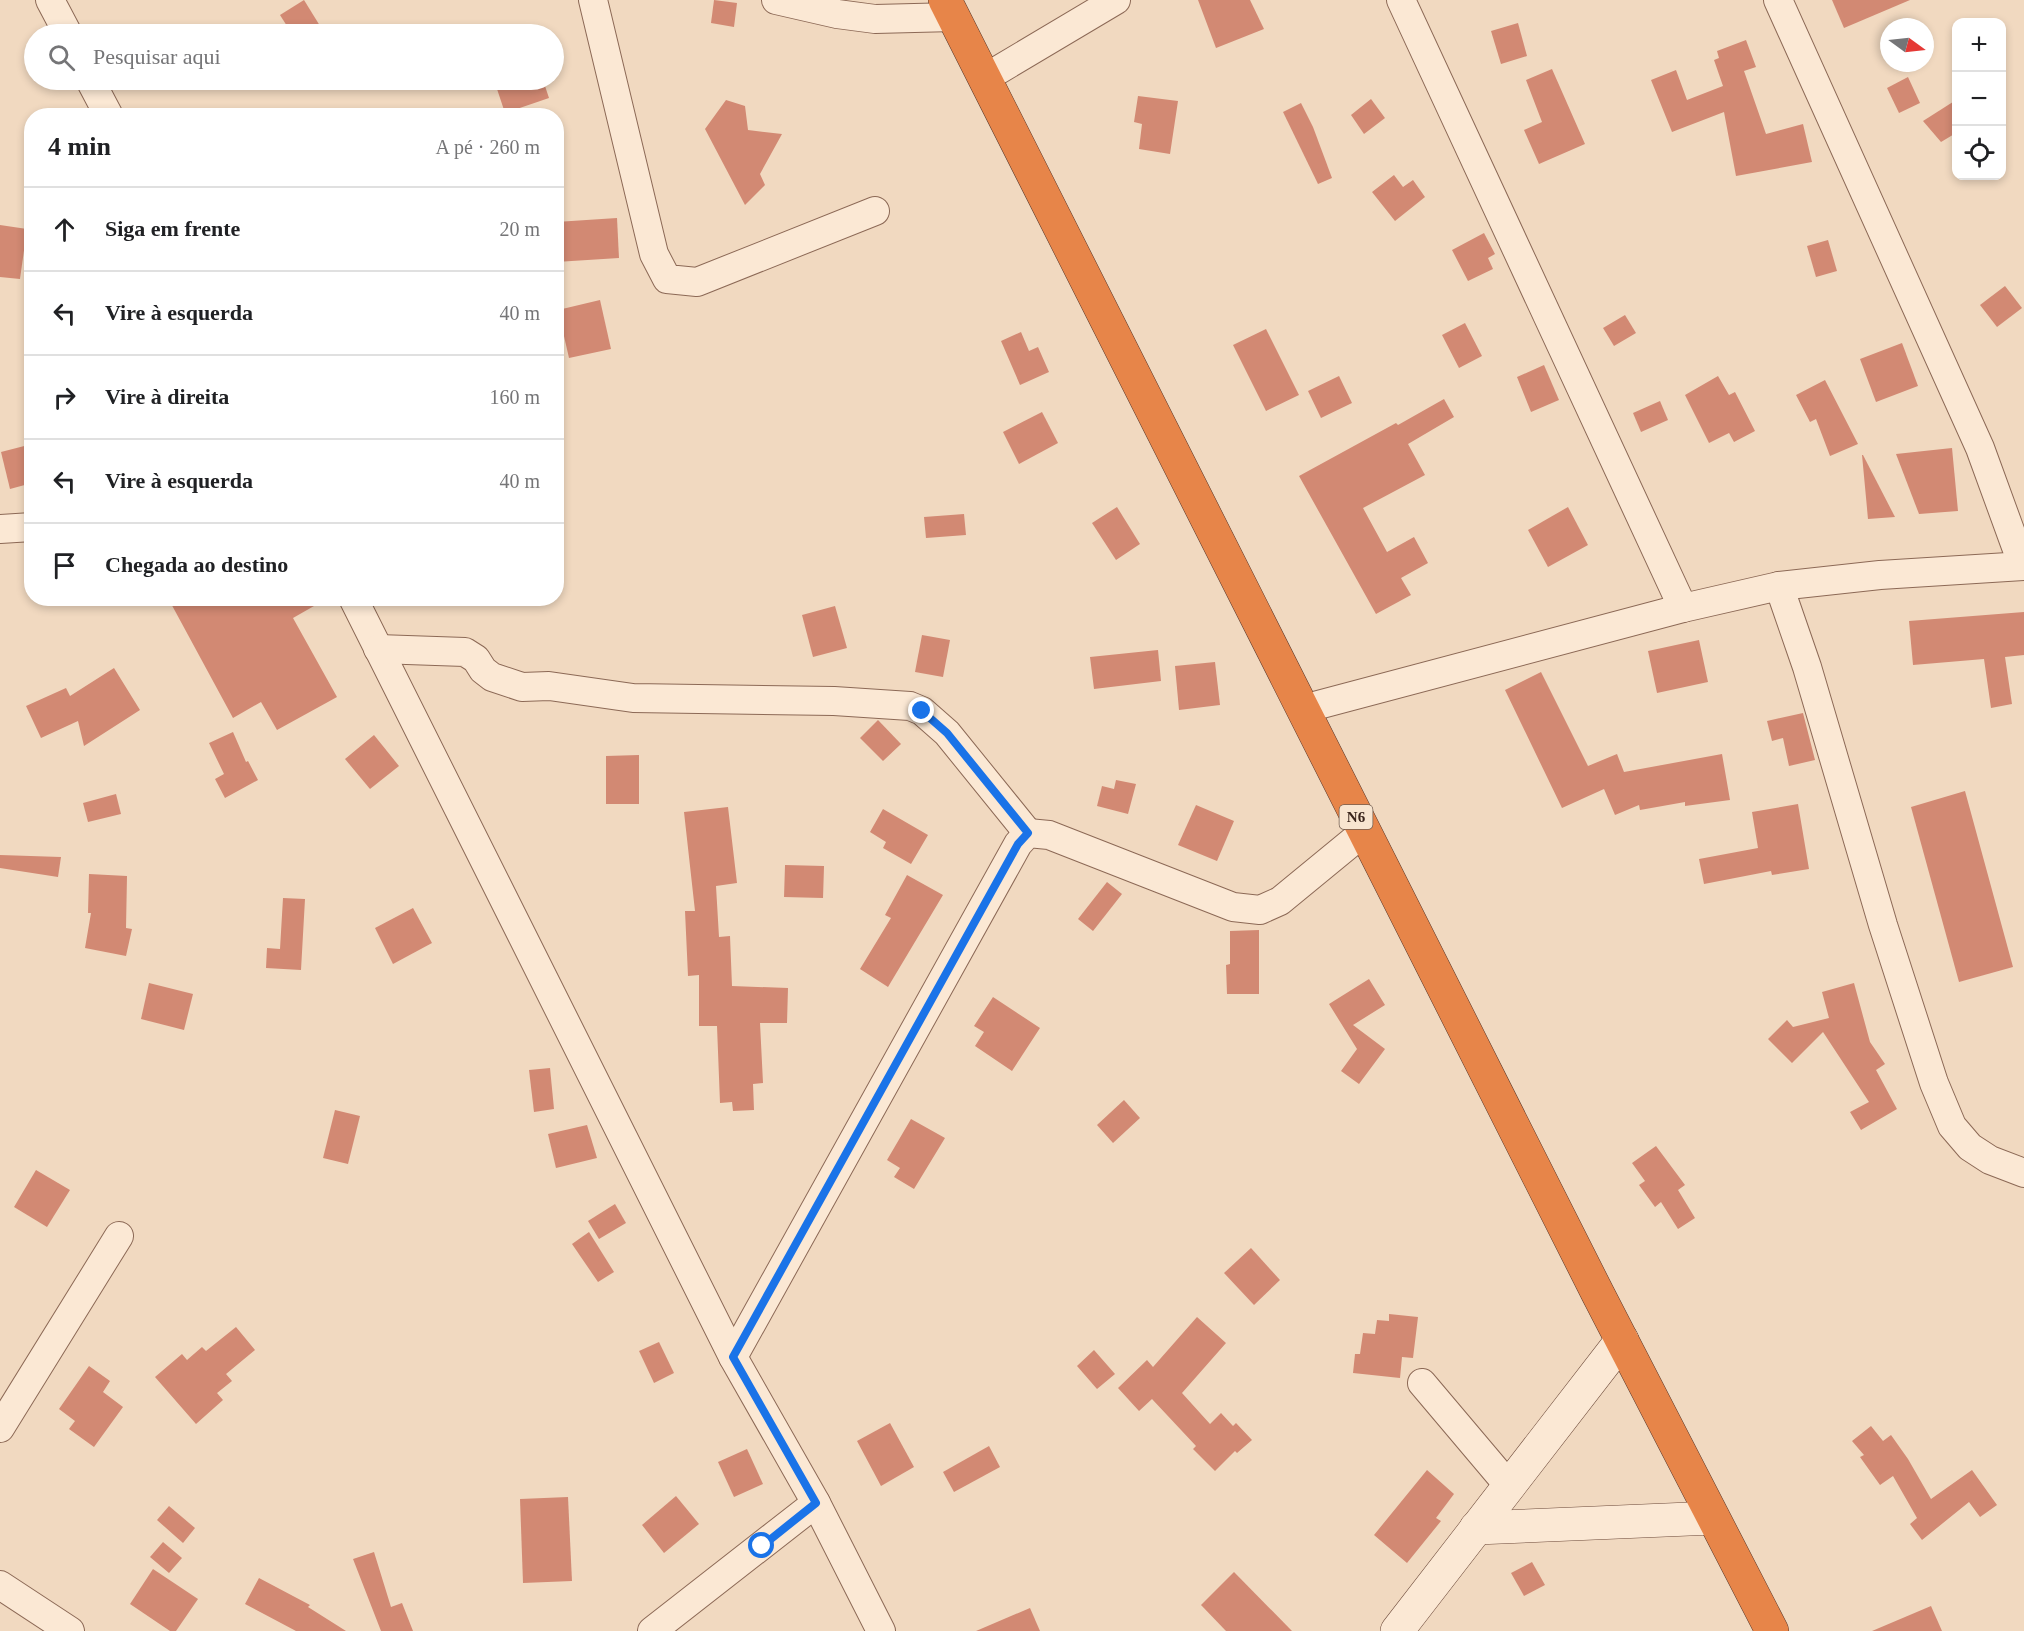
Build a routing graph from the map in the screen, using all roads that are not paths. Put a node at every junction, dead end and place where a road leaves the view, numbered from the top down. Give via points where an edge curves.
1 (50, 0) edge
2 (593, 0) edge
3 (776, 0) edge
4 (1116, 0) edge
5 (1401, 0) edge
6 (1778, 0) edge
7 (950, 9) edge
8 (63, 24) edge
9 (985, 78) junction
10 (95, 90) edge
11 (105, 108) edge
12 (875, 211) dead end
13 (24, 528) edge
14 (0, 529) edge
15 (2023, 566) edge
16 (1779, 586) junction
17 (357, 606) edge
18 (1683, 608) junction
19 (378, 649) junction
20 (1303, 708) junction
21 (1364, 832) junction
22 (1028, 833) junction
23 (2024, 1173) edge
24 (119, 1236) dead end
25 (1622, 1340) junction
26 (733, 1357) junction
27 (1422, 1383) dead end
28 (0, 1428) edge
29 (1509, 1486) junction
30 (816, 1503) junction
31 (1713, 1518) junction
32 (1476, 1528) junction
33 (0, 1585) edge
34 (70, 1631) edge
35 (652, 1631) edge
36 (880, 1631) edge
37 (1397, 1631) edge
38 (1772, 1631) edge

1 - 8 street
2 - 12 street via 654,254 667,279 697,282
3 - 7 street via 875,19
4 - 9 street
5 - 18 street
6 - 15 street via 1980,448
7 - 9 highway, N6
9 - 20 highway, N6
10 - 11 street
13 - 14 street
15 - 16 street
16 - 18 street
16 - 23 street via 1934,1083 1952,1126 1970,1147 1990,1160
17 - 19 street
18 - 20 street
19 - 22 street via 465,652 492,676 522,687 549,686 633,698 910,706 922,711 947,733
19 - 26 street
20 - 21 highway, N6
21 - 22 street via 1280,901 1260,910 1233,907 1049,835
21 - 25 highway, N6
22 - 26 street via 1012,854
24 - 28 street
25 - 29 street
25 - 31 highway, N6
26 - 30 street
27 - 29 street
29 - 32 street
30 - 35 street
30 - 36 street
31 - 32 street
31 - 38 highway, N6
32 - 37 street
33 - 34 street

